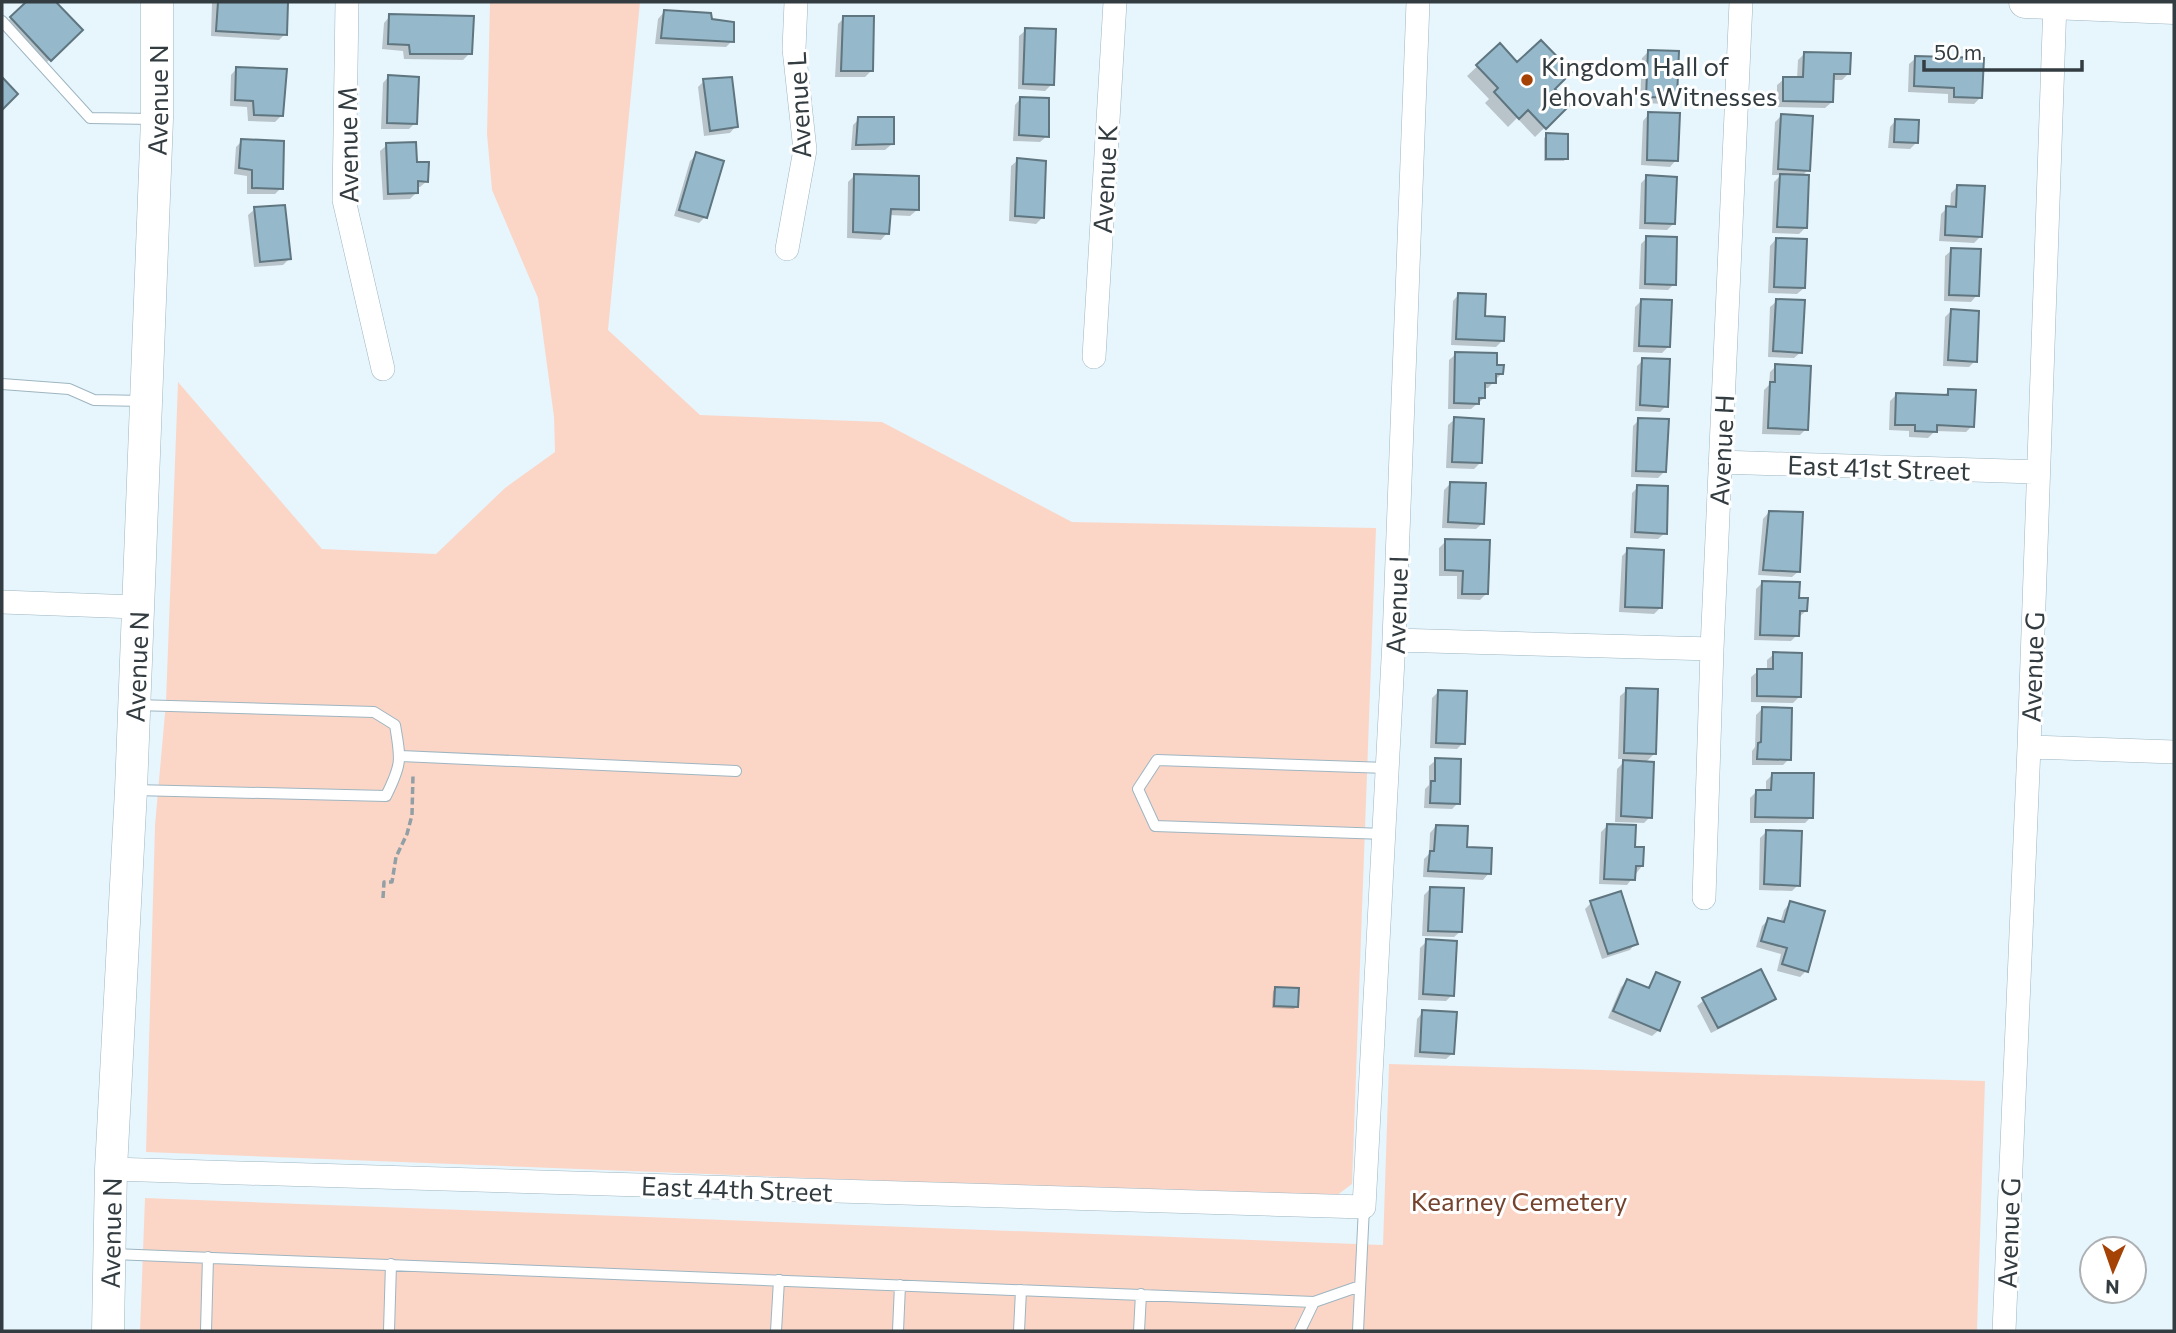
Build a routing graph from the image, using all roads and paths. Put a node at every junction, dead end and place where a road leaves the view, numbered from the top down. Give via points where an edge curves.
1 (157, 2) edge
2 (347, 2) edge
3 (796, 2) edge
4 (1115, 2) edge
5 (1418, 2) edge
6 (1741, 2) edge
7 (2045, 2) edge
8 (2174, 8) edge
9 (2, 21) edge
10 (157, 119) junction
11 (788, 249) dead end
12 (1094, 357) dead end
13 (383, 369) dead end
14 (2, 384) edge
15 (144, 401) junction
16 (1720, 462) junction
17 (2038, 472) junction
18 (2, 602) edge
19 (136, 607) junction
20 (1394, 640) junction
21 (1712, 649) junction
22 (133, 705) junction
23 (2029, 747) junction
24 (2174, 752) edge
25 (401, 756) junction
26 (1388, 768) junction
27 (736, 771) dead end
28 (413, 772) dead end
29 (131, 790) junction
30 (1385, 834) junction
31 (383, 898) dead end
32 (1704, 898) dead end
33 (111, 1169) junction
34 (1364, 1208) junction
35 (109, 1254) junction
36 (208, 1257) junction
37 (391, 1264) junction
38 (779, 1280) junction
39 (900, 1285) junction
40 (1360, 1286) junction
41 (1021, 1290) junction
42 (1141, 1294) junction
43 (1314, 1301) junction
44 (108, 1331) edge
45 (206, 1331) edge
46 (389, 1331) edge
47 (776, 1331) edge
48 (898, 1331) edge
49 (1019, 1331) edge
50 (1139, 1331) edge
51 (1300, 1331) edge
52 (1358, 1331) edge
53 (2004, 1331) edge

1 - 10 main road, Avenue N
2 - 13 street, Avenue M via 344,200
3 - 11 street, Avenue L via 794,49 805,150
4 - 12 street, Avenue K
5 - 20 street, Avenue I
6 - 16 street, Avenue H
7 - 8 main road
7 - 17 street, Avenue G
9 - 10 lane via 90,118
10 - 15 main road, Avenue N
14 - 15 lane via 69,389 94,400
15 - 19 main road, Avenue N
16 - 17 street, East 41st Street
16 - 21 street, Avenue H
17 - 23 street, Avenue G
18 - 19 street
19 - 22 main road, Avenue N
20 - 21 street
20 - 26 street, Avenue I
21 - 32 street, Avenue H
22 - 25 lane via 374,712 395,725
22 - 29 main road, Avenue N
23 - 24 street
23 - 53 street, Avenue G
25 - 27 lane
25 - 29 lane via 386,796
26 - 30 street, Avenue I
26 - 30 lane via 1157,760 1138,789 1155,826
28 - 31 path via 410,823 391,882 384,881
29 - 33 main road, Avenue N
30 - 34 street, Avenue I
33 - 34 street, East 44th Street
33 - 35 main road, Avenue N
34 - 40 lane
35 - 36 lane
35 - 44 main road, Avenue N
36 - 37 lane
36 - 45 lane
37 - 38 lane
37 - 46 lane
38 - 39 lane
38 - 47 lane
39 - 41 lane
39 - 48 lane
40 - 43 lane
40 - 52 lane
41 - 42 lane
41 - 49 lane
42 - 43 lane
42 - 50 lane
43 - 51 lane

